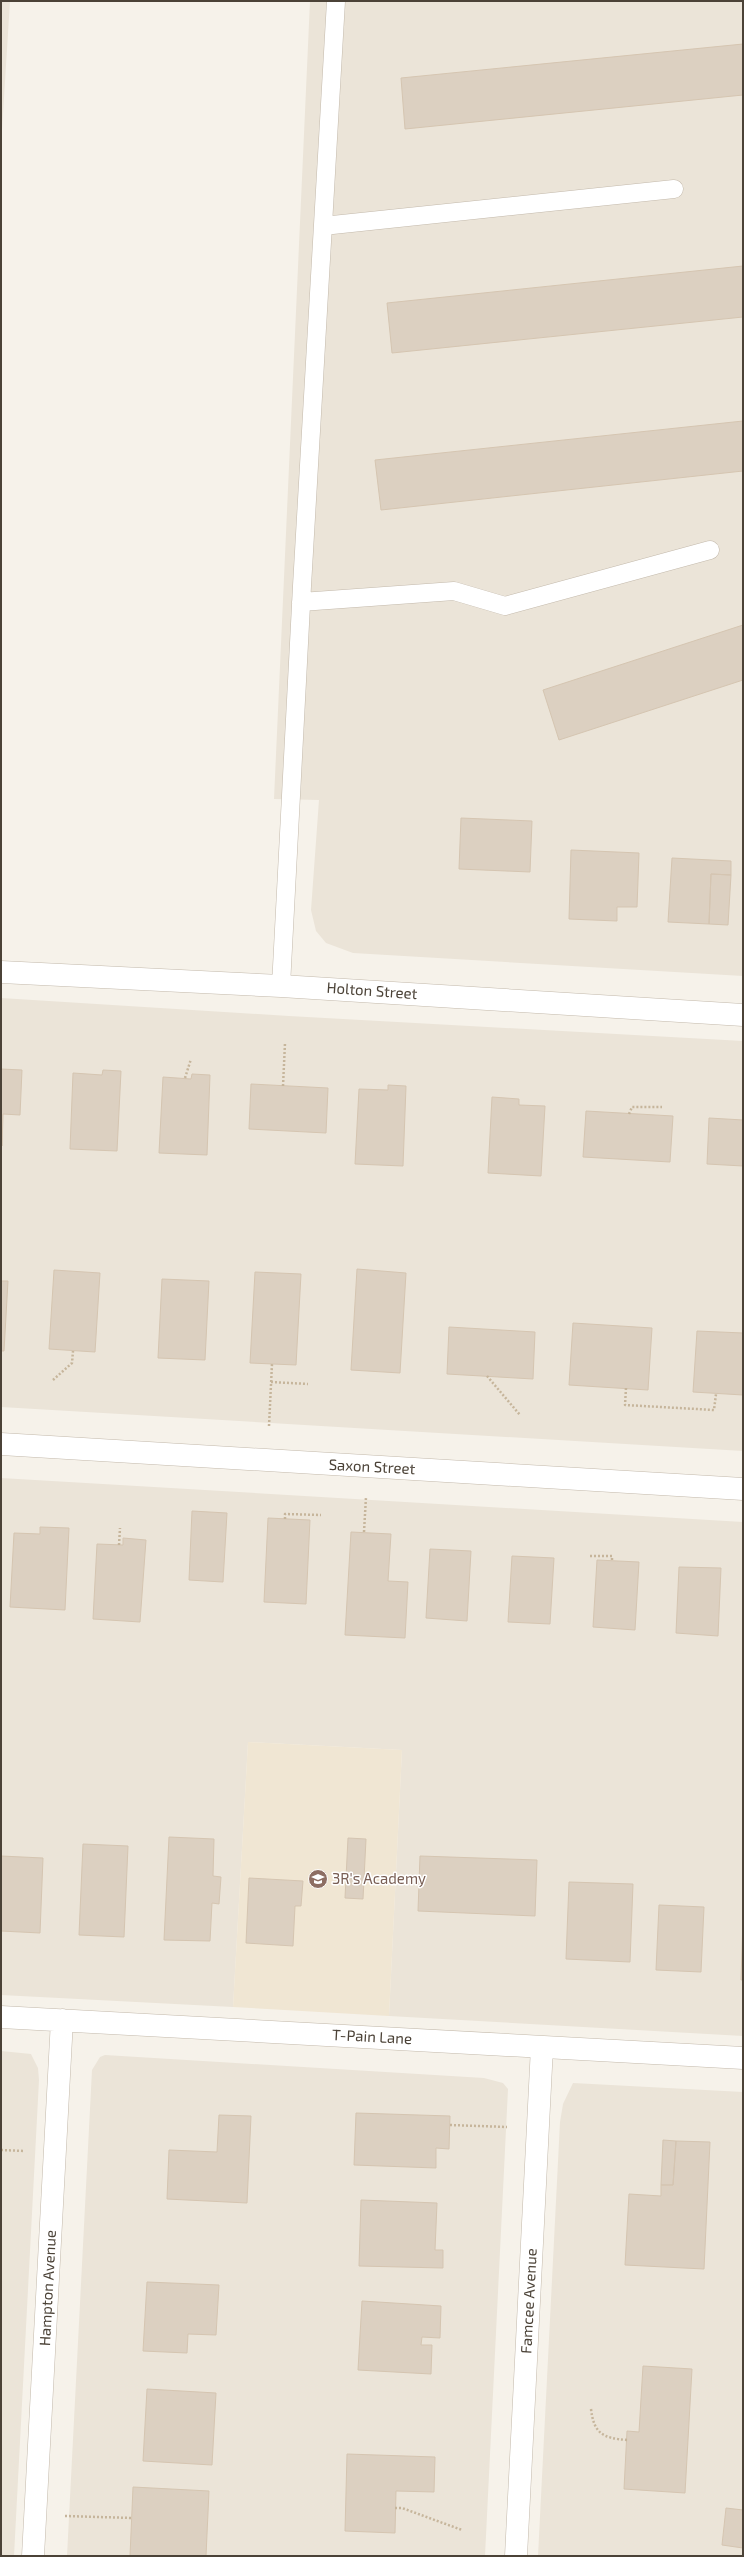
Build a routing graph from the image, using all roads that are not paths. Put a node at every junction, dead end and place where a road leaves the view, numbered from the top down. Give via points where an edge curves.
1 (336, 1) edge
2 (674, 189) dead end
3 (323, 226) junction
4 (710, 550) dead end
5 (301, 602) junction
6 (1, 972) edge
7 (281, 986) junction
8 (743, 1015) edge
9 (1, 1444) edge
10 (743, 1489) edge
11 (1, 2017) edge
12 (62, 2020) junction
13 (542, 2047) junction
14 (743, 2058) edge
15 (33, 2556) edge
16 (516, 2556) edge

1 - 3 lane
2 - 3 lane
3 - 5 lane
4 - 5 lane via 505,606 454,590
5 - 7 lane
6 - 7 street, Holton Street
7 - 8 street, Holton Street
9 - 10 street, Saxon Street
11 - 12 street, T-Pain Lane
12 - 13 street, T-Pain Lane
12 - 15 street, Hampton Avenue
13 - 14 street, T-Pain Lane
13 - 16 street, Famcee Avenue

